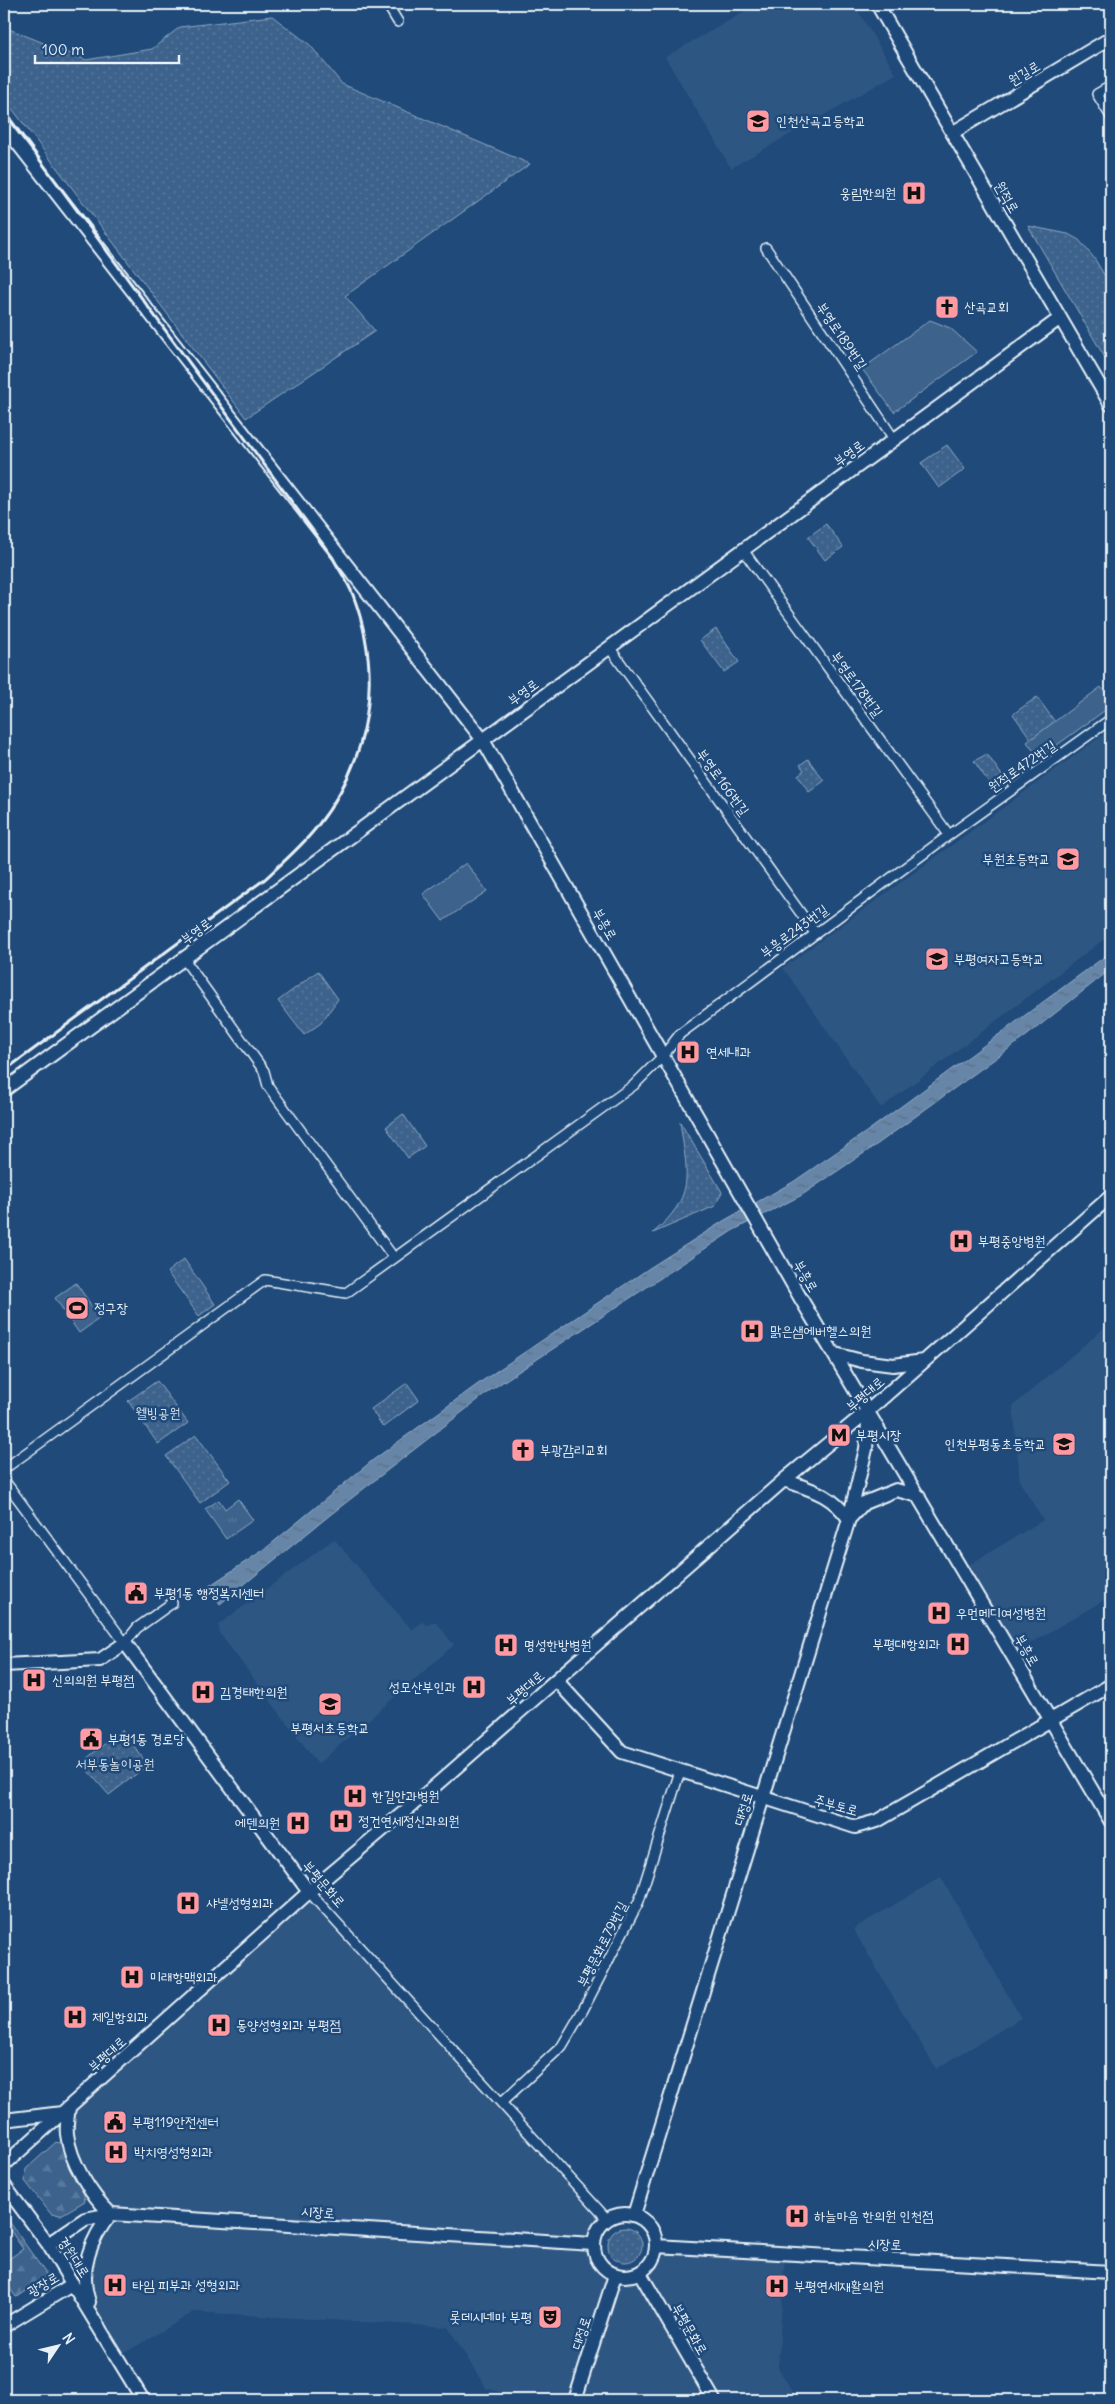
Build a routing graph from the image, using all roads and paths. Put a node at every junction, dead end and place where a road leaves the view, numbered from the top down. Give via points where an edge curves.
1 (387, 4) edge
2 (877, 4) edge
3 (398, 22) dead end
4 (1111, 39) edge
5 (1111, 86) edge
6 (1111, 117) edge
7 (4, 126) edge
8 (952, 133) junction
9 (766, 248) dead end
10 (1059, 319) junction
11 (1111, 405) edge
12 (894, 439) junction
13 (743, 550) junction
14 (609, 648) junction
15 (1111, 719) edge
16 (483, 740) junction
17 (949, 835) junction
18 (815, 933) junction
19 (184, 959) junction
20 (663, 1056) junction
21 (4, 1090) edge
22 (1111, 1196) edge
23 (394, 1258) junction
24 (835, 1354) junction
25 (924, 1362) junction
26 (869, 1410) junction
27 (4, 1469) edge
28 (4, 1480) edge
29 (784, 1480) junction
30 (919, 1496) junction
31 (849, 1519) junction
32 (172, 1603) dead end
33 (125, 1643) junction
34 (4, 1665) edge
35 (556, 1680) junction
36 (1111, 1685) edge
37 (1051, 1721) junction
38 (680, 1771) junction
39 (762, 1798) junction
40 (1111, 1822) edge
41 (309, 1892) junction
42 (502, 2102) junction
43 (66, 2110) junction
44 (4, 2120) edge
45 (4, 2164) edge
46 (4, 2185) edge
47 (111, 2214) junction
48 (634, 2215) junction
49 (607, 2219) junction
50 (48, 2244) junction
51 (593, 2244) junction
52 (656, 2246) junction
53 (1111, 2272) edge
54 (640, 2273) junction
55 (615, 2275) junction
56 (73, 2284) junction
57 (94, 2316) junction
58 (4, 2326) edge
59 (143, 2400) edge
60 (575, 2400) edge
61 (714, 2400) edge

1 - 3 street
2 - 8 street, 원적로
4 - 8 street, 원길로
5 - 6 street via 1097,94
7 - 16 street, 부흥로
8 - 10 street, 원적로
9 - 12 street, 부영로189번길
10 - 11 street, 원적로
10 - 12 street, 부영로
12 - 13 street, 부영로
13 - 14 street, 부영로
13 - 17 street, 부영로178번길
14 - 16 street, 부영로
14 - 18 street, 부영로166번길
15 - 17 street, 원적로472번길
16 - 19 street, 부영로
16 - 20 street, 부흥로
17 - 18 street, 부흥로243번길
18 - 20 street, 부흥로243번길 via 680,1034
19 - 21 street, 부영로
19 - 23 street via 264,1071 268,1086
20 - 23 street, 부흥로243번길 via 634,1085
20 - 24 street, 부흥로
22 - 25 street, 부평대로
23 - 27 street, 부흥로243번길 via 346,1293 265,1280
24 - 25 street via 893,1365
24 - 26 street, 부흥로
25 - 26 street, 부평대로
26 - 29 street, 부평대로
26 - 30 street, 부흥로
26 - 31 street, 대정로 via 866,1449
28 - 33 street
29 - 31 street via 823,1494
29 - 35 street, 부평대로
30 - 31 street via 896,1490 864,1504
30 - 37 street, 부흥로
31 - 39 street, 대정로
32 - 33 street via 138,1628
33 - 34 street via 100,1660
33 - 41 street, 부평문화로
35 - 38 street, 주부토로 via 622,1752
35 - 41 street, 부평대로
36 - 37 street, 주부토로
37 - 39 street, 주부토로 via 863,1826 848,1826
37 - 40 street, 부흥로
38 - 39 street, 주부토로
38 - 42 street, 부평문화로79번길 via 639,1901 583,2010 562,2046
39 - 48 street, 대정로
41 - 42 street, 부평문화로
41 - 43 street, 부평대로
42 - 49 street, 부평문화로
43 - 44 street
43 - 45 street, 부평대로
43 - 47 street via 69,2143 91,2193
46 - 50 street, 경원대로
47 - 50 street, 시장로 via 85,2219
47 - 51 street, 시장로
47 - 57 street via 93,2241 86,2264 87,2295
48 - 49 street
48 - 52 street via 643,2220 654,2234
49 - 51 street via 598,2228
50 - 56 street, 경원대로
51 - 55 street via 596,2258 603,2268
52 - 53 street, 시장로
52 - 54 street via 650,2264
54 - 55 street via 628,2277
54 - 61 street, 부평문화로
55 - 60 street, 대정로
56 - 57 street, 경원대로
56 - 58 street, 광장로
57 - 59 street, 경원대로

